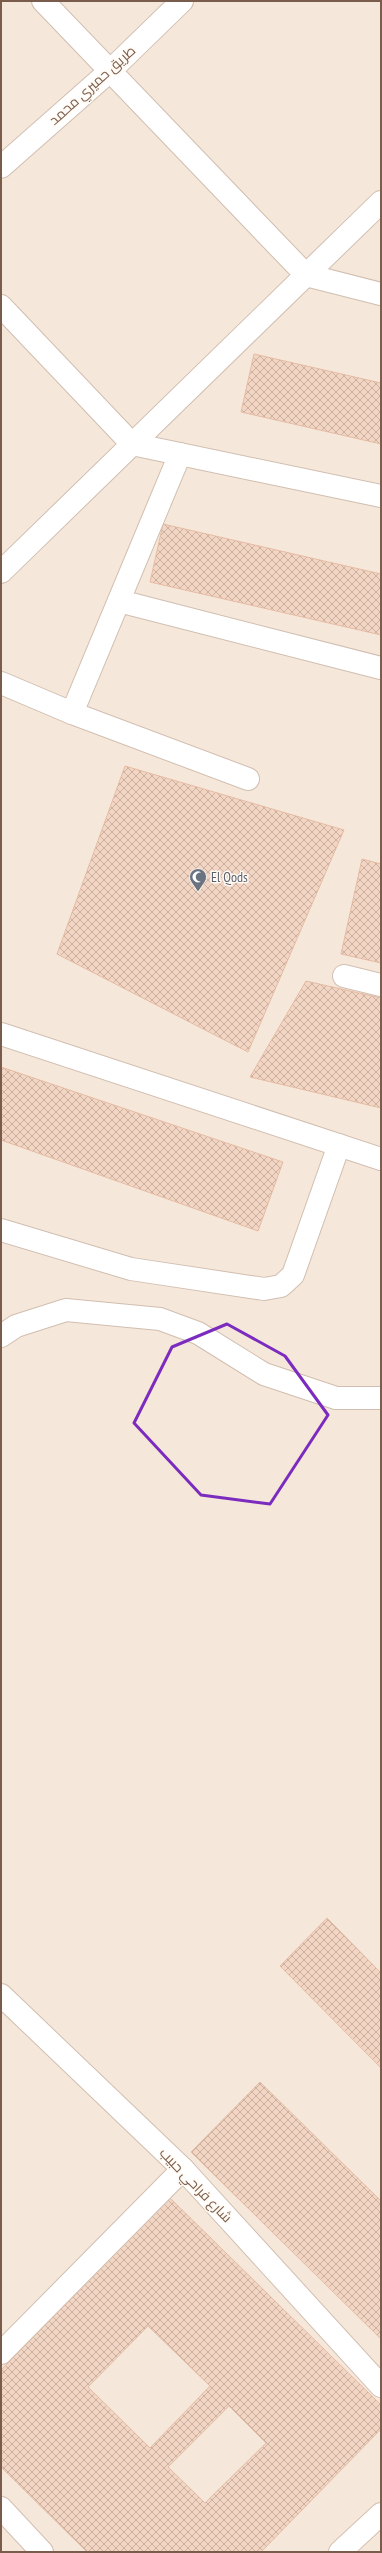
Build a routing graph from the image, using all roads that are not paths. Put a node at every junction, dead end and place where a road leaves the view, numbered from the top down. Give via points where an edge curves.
1 (43, 1) edge
2 (182, 1) edge
3 (111, 70) junction
4 (1, 167) edge
5 (381, 202) edge
6 (306, 275) junction
7 (381, 294) edge
8 (1, 306) edge
9 (132, 444) junction
10 (180, 454) junction
11 (381, 496) edge
12 (1, 572) edge
13 (119, 601) junction
14 (381, 668) edge
15 (1, 683) edge
16 (72, 713) junction
17 (248, 779) dead end
18 (344, 976) dead end
19 (381, 985) edge
20 (1, 1034) edge
21 (339, 1145) junction
22 (381, 1159) edge
23 (1, 1230) edge
24 (1, 1336) edge
25 (381, 1398) edge
26 (1, 1995) edge
27 (183, 2169) junction
28 (1, 2353) edge
29 (381, 2386) edge
30 (1, 2508) edge
31 (381, 2514) edge
32 (42, 2552) edge
33 (340, 2552) edge

1 - 3 street
2 - 3 street, طريق حميري محمد
3 - 4 street, طريق حميري محمد
3 - 6 street
5 - 6 street
6 - 7 street
6 - 9 street
8 - 9 street
9 - 10 street
9 - 12 street
10 - 11 street
10 - 13 street
13 - 14 street
13 - 16 street
15 - 16 street
16 - 17 street
18 - 19 street
20 - 21 street
21 - 22 street
21 - 23 street via 293,1275 280,1286 264,1289 131,1269
24 - 25 street via 16,1326 66,1310 160,1319 198,1333 264,1374 336,1398
26 - 27 street, شارع فراحي حبيب
27 - 28 street
27 - 29 street, شارع فراحي حبيب
30 - 32 street
31 - 33 street

